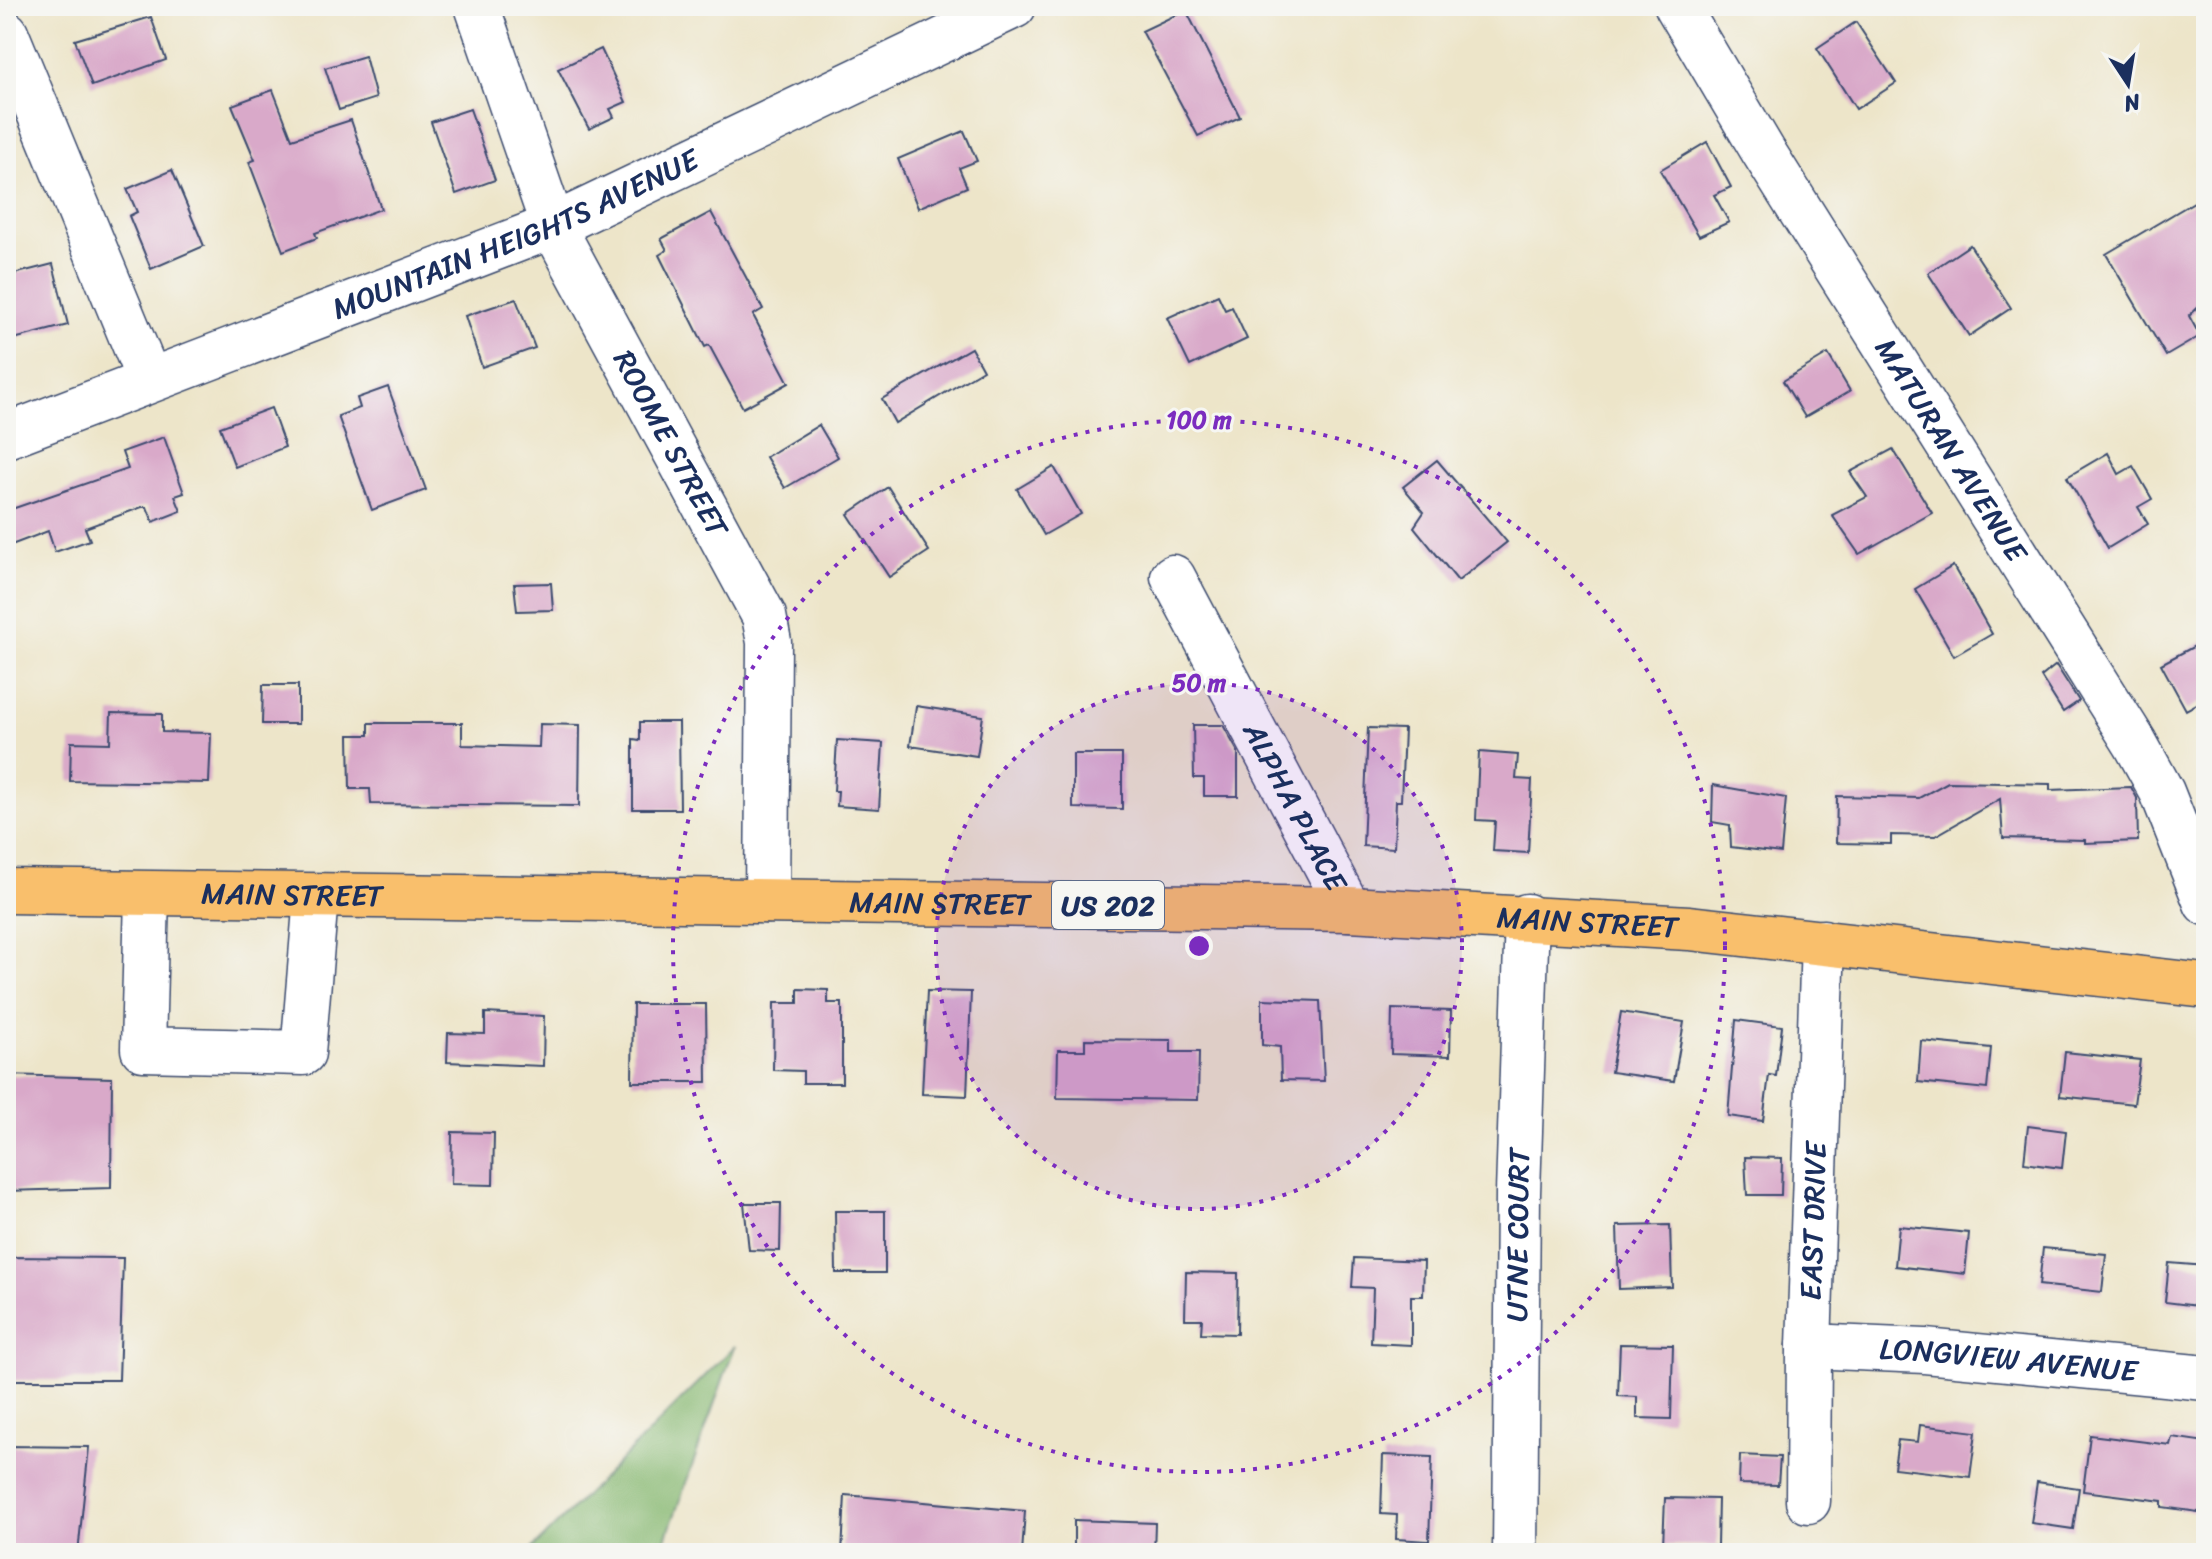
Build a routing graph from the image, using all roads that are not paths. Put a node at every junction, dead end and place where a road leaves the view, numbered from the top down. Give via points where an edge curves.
1 (477, 6) edge
2 (1014, 6) edge
3 (1677, 6) edge
4 (6, 33) edge
5 (553, 226) junction
6 (149, 380) junction
7 (6, 436) edge
8 (1173, 577) dead end
9 (6, 891) edge
10 (147, 895) junction
11 (316, 897) junction
12 (767, 901) junction
13 (2206, 903) edge
14 (1349, 909) junction
15 (1527, 916) junction
16 (1823, 942) junction
17 (2206, 986) edge
18 (1809, 1346) junction
19 (2206, 1378) edge
20 (1808, 1501) dead end
21 (1515, 1553) edge

1 - 5 street, ROOME STREET
2 - 5 street, MOUNTAIN HEIGHTS AVENUE
3 - 13 street, MATURAN AVENUE via 2135,743 2162,792
4 - 6 street
5 - 6 street, MOUNTAIN HEIGHTS AVENUE
5 - 12 street, ROOME STREET via 764,616 769,642
6 - 7 street, MOUNTAIN HEIGHTS AVENUE
8 - 14 street, ALPHA PLACE
9 - 10 main road, MAIN STREET / US 202
10 - 11 main road, MAIN STREET / US 202
10 - 11 street via 143,1049 303,1053
11 - 12 main road, MAIN STREET / US 202
12 - 14 main road, MAIN STREET / US 202
14 - 15 main road, MAIN STREET / US 202
15 - 16 main road, MAIN STREET / US 202
15 - 21 street, UTNE COURT
16 - 17 main road, MAIN STREET / US 202
16 - 18 street, EAST DRIVE
18 - 19 street, LONGVIEW AVENUE via 1925,1351
18 - 20 street, EAST DRIVE

